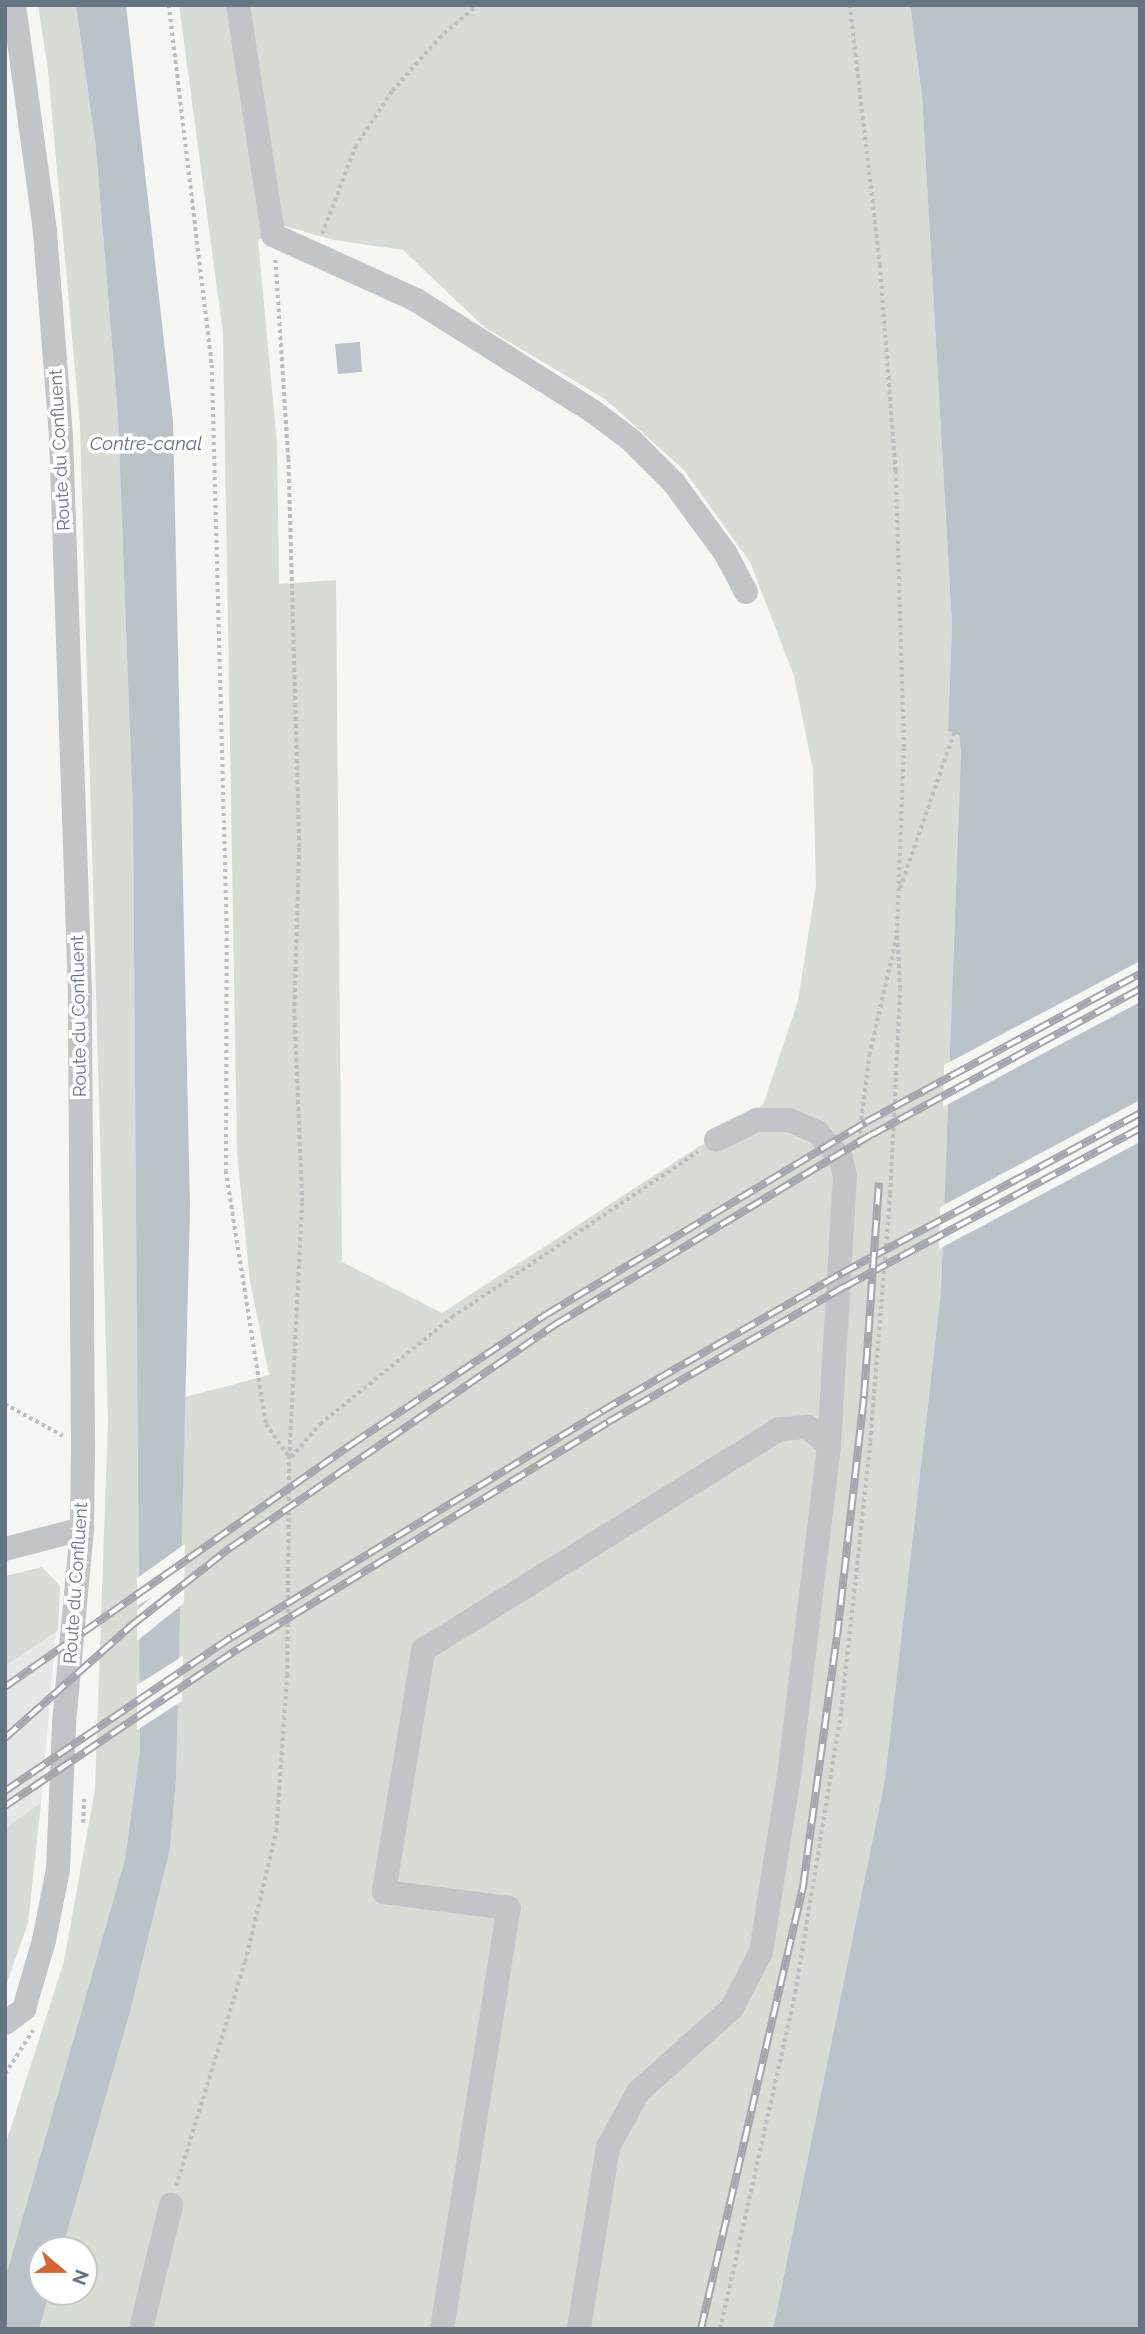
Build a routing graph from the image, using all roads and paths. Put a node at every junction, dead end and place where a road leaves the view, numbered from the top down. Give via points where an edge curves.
1 (14, 5) edge
2 (169, 5) edge
3 (238, 5) edge
4 (477, 5) edge
5 (850, 5) edge
6 (273, 235) junction
7 (316, 255) junction
8 (746, 592) dead end
9 (954, 733) dead end
10 (899, 893) junction
11 (897, 936) junction
12 (716, 1140) joint
13 (845, 1176) junction
14 (5, 1404) edge
15 (829, 1446) junction
16 (83, 1448) junction
17 (289, 1458) junction
18 (82, 1529) junction
19 (5, 1549) edge
20 (9, 2022) edge
21 (18, 2053) dead end
22 (5, 2074) edge
23 (171, 2205) joint
24 (141, 2329) edge
25 (442, 2329) edge
26 (579, 2329) edge
27 (720, 2329) edge

1 - 16 street, Route du Confluent via 45,231 61,436 80,992
2 - 17 path via 212,365 227,930 226,1171 266,1424
3 - 6 street
4 - 7 path via 391,91 355,147
5 - 10 path via 880,265 896,471 904,748
6 - 7 street
6 - 17 path via 288,458 299,847 293,1013 302,1202
7 - 8 street via 416,300 631,440 674,483 726,554
9 - 10 path
10 - 11 path
11 - 13 path via 870,1054 857,1153
11 - 27 path via 900,989 890,1194 841,1711 796,1993
12 - 13 street via 757,1120 789,1120 817,1132 841,1159
12 - 17 path via 452,1317 320,1424
13 - 15 street
14 - 16 path
15 - 25 street via 808,1427 779,1429 423,1650 384,1892 509,1908
15 - 26 street via 790,1769 761,1952 732,2008 638,2092 608,2147
16 - 18 street, Route du Confluent
17 - 23 path via 287,1676 276,1832 245,1962
18 - 19 street
18 - 20 street, Route du Confluent via 64,1723 58,1869 24,2009
21 - 22 path
23 - 24 street

